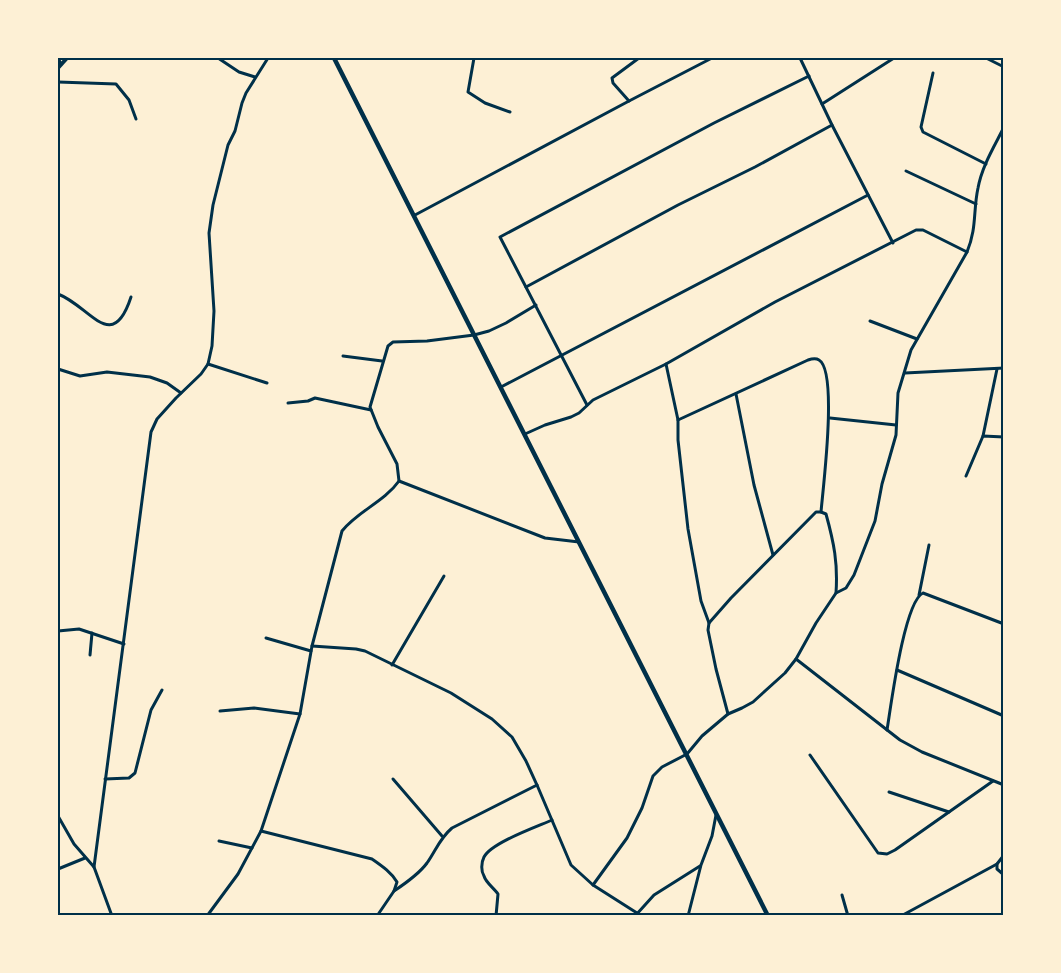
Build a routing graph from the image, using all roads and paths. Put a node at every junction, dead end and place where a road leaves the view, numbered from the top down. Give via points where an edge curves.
1 (58, 58) edge
2 (67, 58) edge
3 (218, 58) edge
4 (268, 58) edge
5 (335, 58) edge
6 (474, 58) edge
7 (639, 58) edge
8 (712, 58) edge
9 (800, 58) edge
10 (894, 58) edge
11 (986, 58) edge
12 (61, 64) junction
13 (1004, 67) edge
14 (58, 68) edge
15 (933, 74) dead end
16 (809, 76) junction
17 (256, 77) junction
18 (58, 82) edge
19 (629, 101) junction
20 (822, 104) junction
21 (510, 112) dead end
22 (136, 119) dead end
23 (832, 125) junction
24 (1004, 127) edge
25 (986, 164) junction
26 (906, 171) dead end
27 (868, 195) junction
28 (976, 204) junction
29 (414, 215) junction
30 (892, 243) junction
31 (967, 252) junction
32 (526, 287) junction
33 (58, 294) edge
34 (131, 297) dead end
35 (536, 305) junction
36 (870, 321) dead end
37 (474, 335) junction
38 (917, 339) junction
39 (343, 356) dead end
40 (561, 356) junction
41 (382, 361) junction
42 (208, 364) junction
43 (666, 364) junction
44 (1004, 368) edge
45 (58, 369) edge
46 (997, 369) junction
47 (904, 373) junction
48 (267, 383) dead end
49 (501, 387) junction
50 (181, 393) junction
51 (736, 394) junction
52 (288, 403) dead end
53 (587, 405) junction
54 (372, 410) junction
55 (830, 418) junction
56 (678, 420) junction
57 (896, 425) junction
58 (525, 434) junction
59 (983, 436) junction
60 (1004, 437) edge
61 (966, 476) dead end
62 (400, 481) junction
63 (821, 512) junction
64 (580, 542) junction
65 (929, 545) dead end
66 (773, 556) junction
67 (444, 576) dead end
68 (836, 593) junction
69 (919, 595) junction
70 (709, 623) junction
71 (1004, 624) edge
72 (58, 631) edge
73 (92, 633) junction
74 (266, 638) dead end
75 (124, 644) junction
76 (312, 646) junction
77 (311, 651) junction
78 (90, 655) dead end
79 (796, 660) junction
80 (392, 665) junction
81 (898, 670) junction
82 (162, 690) dead end
83 (220, 711) dead end
84 (300, 714) junction
85 (728, 714) junction
86 (1004, 716) edge
87 (887, 730) junction
88 (687, 754) junction
89 (810, 755) dead end
90 (105, 779) junction
91 (393, 780) dead end
92 (993, 781) junction
93 (537, 785) junction
94 (1004, 785) edge
95 (889, 792) dead end
96 (716, 812) junction
97 (949, 812) junction
98 (58, 816) edge
99 (552, 820) junction
100 (261, 831) junction
101 (442, 836) junction
102 (219, 841) dead end
103 (252, 848) junction
104 (1004, 855) edge
105 (85, 858) junction
106 (997, 864) junction
107 (701, 865) junction
108 (94, 868) junction
109 (58, 869) edge
110 (1004, 875) edge
111 (593, 885) junction
112 (394, 891) junction
113 (842, 896) dead end
114 (636, 914) edge
115 (111, 915) edge
116 (207, 916) edge
117 (377, 916) edge
118 (496, 916) edge
119 (688, 916) edge
120 (768, 916) edge
121 (848, 916) edge
122 (901, 916) edge

1 - 12 street
2 - 12 street
3 - 17 street via 239,72
4 - 17 street
5 - 29 main road
6 - 21 street via 468,92
7 - 19 street via 612,80
8 - 19 street
9 - 16 street
10 - 20 street
11 - 13 street
12 - 14 street
15 - 25 street via 922,132
16 - 20 street
16 - 32 street via 500,237
17 - 42 street via 246,93 228,145 212,210 214,311
18 - 22 street via 116,84 129,100
19 - 29 street
20 - 23 street
23 - 27 street
23 - 32 street
24 - 25 street
25 - 28 street
26 - 28 street
27 - 30 street
27 - 40 street
28 - 31 street via 973,238
29 - 37 main road
30 - 31 street via 916,230 923,230
30 - 43 street via 776,302
31 - 38 street
32 - 35 street
33 - 34 street via 103,324 113,325 126,312
35 - 37 street via 506,323
35 - 40 street
36 - 38 street
37 - 41 street via 393,342
37 - 49 main road
38 - 47 street
39 - 41 street
40 - 49 street
40 - 53 street
41 - 54 street via 370,406
42 - 48 street
42 - 50 street
43 - 53 street
43 - 56 street
44 - 46 street
45 - 50 street via 80,376 107,372 150,377
46 - 47 street
46 - 59 street
47 - 57 street via 898,393
49 - 58 main road
50 - 75 street via 151,432
51 - 55 street via 814,358 825,367
51 - 56 street
51 - 66 street via 754,485
52 - 54 street via 315,398
53 - 58 street via 571,418
54 - 62 street via 397,464
55 - 57 street
55 - 63 street
56 - 70 street via 688,529 701,601
57 - 68 street via 875,521 851,582
58 - 64 main road
59 - 60 street
59 - 61 street
62 - 64 street via 545,538
62 - 76 street via 342,531
63 - 66 street via 816,512
63 - 68 street via 826,514 837,560
64 - 88 main road
65 - 69 street
66 - 70 street
67 - 80 street
68 - 79 street
69 - 71 street via 930,595
69 - 81 street via 906,624
70 - 85 street via 716,669
72 - 73 street via 79,629
73 - 75 street
73 - 78 street
74 - 77 street
75 - 90 street
76 - 77 street
76 - 80 street via 365,651
77 - 84 street
79 - 85 street via 752,702
79 - 87 street
80 - 93 street via 451,693 492,719 512,738
81 - 86 street
81 - 87 street
82 - 90 street via 151,710 135,774 130,778
83 - 84 street via 254,708
84 - 100 street
85 - 88 street
87 - 92 street via 922,752
88 - 96 main road
88 - 111 street via 662,767 653,776 627,838
89 - 97 street via 878,853 888,854 895,850
90 - 108 street
91 - 101 street
92 - 94 street
92 - 97 street
93 - 99 street
93 - 101 street
95 - 97 street
96 - 107 street via 712,836
96 - 120 main road
98 - 105 street
99 - 111 street via 571,865
99 - 118 street via 511,838 488,851 483,858 484,878 498,894
100 - 103 street
100 - 112 street via 372,859 393,875 397,882
101 - 112 street via 426,864
102 - 103 street
103 - 116 street
104 - 106 street
105 - 108 street
105 - 109 street
106 - 110 street via 997,869
106 - 122 street
107 - 114 street via 654,896
107 - 119 street
108 - 115 street
111 - 114 street
112 - 117 street
113 - 121 street

